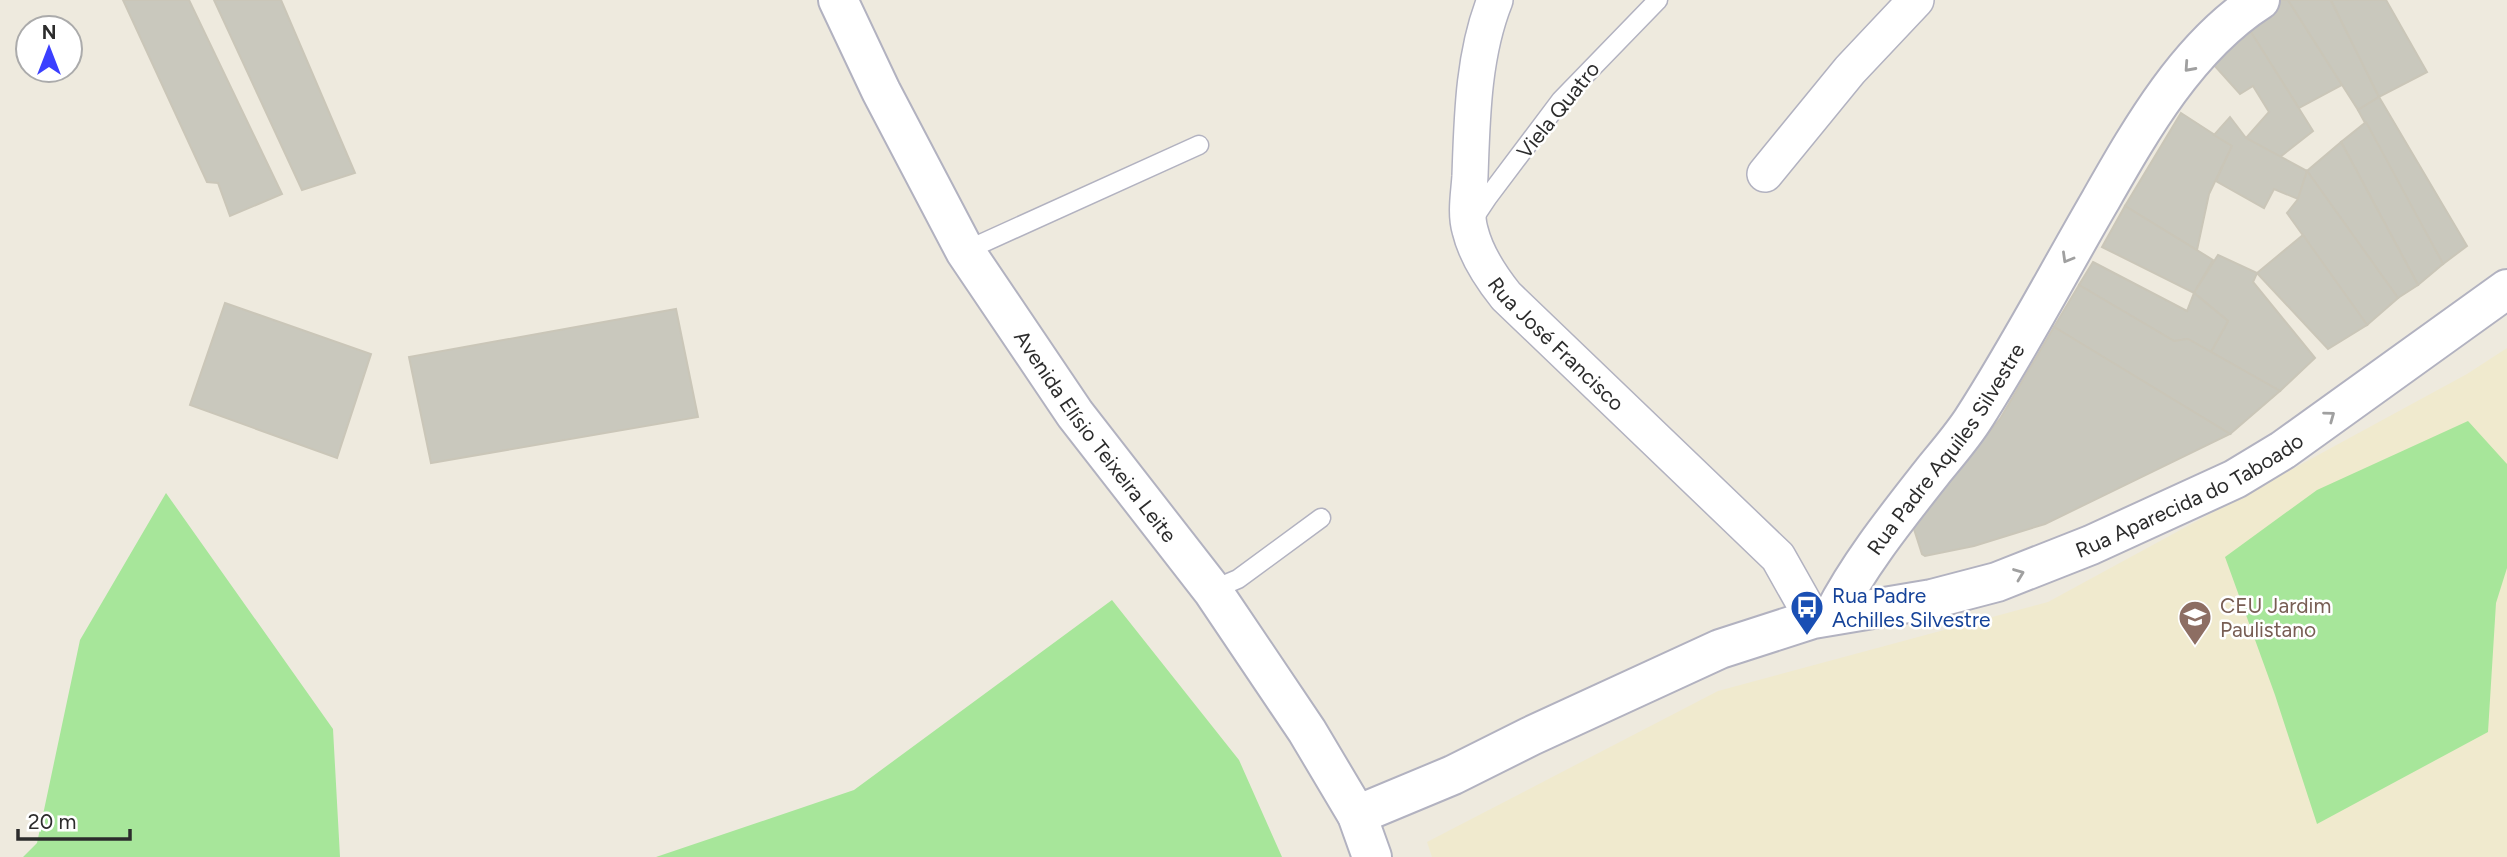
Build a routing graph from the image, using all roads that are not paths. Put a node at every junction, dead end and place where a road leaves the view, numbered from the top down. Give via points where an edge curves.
1 (1495, 0) edge
2 (1658, 0) edge
3 (1916, 0) edge
4 (2260, 0) edge
5 (848, 4) edge
6 (1199, 145) dead end
7 (1765, 174) dead end
8 (1469, 227) junction
9 (965, 251) junction
10 (2507, 289) edge
11 (1321, 518) dead end
12 (1212, 590) junction
13 (1823, 617) junction
14 (1357, 815) junction
15 (1372, 857) edge

1 - 8 street, Rua José Francisco via 1479,56
2 - 8 lane, Viela Quatro via 1561,100
3 - 7 street via 1850,70
4 -> 13 street, Rua Padre Aquiles Silvestre via 2235,16 2166,92 1969,425
5 - 9 street, Avenida Elísio Teixeira Leite via 881,91
6 - 9 lane
8 - 13 street, Rua José Francisco via 1488,274 1506,296 1778,557
9 - 12 street, Avenida Elísio Teixeira Leite via 1075,414
13 -> 10 street, Rua Aparecida do Taboado via 1932,599 1997,582 2235,479 2283,450
11 - 12 lane via 1238,579
12 - 14 street, Avenida Elísio Teixeira Leite
13 - 14 street via 1720,649 1453,775
14 - 15 street, Avenida Elísio Teixeira Leite

